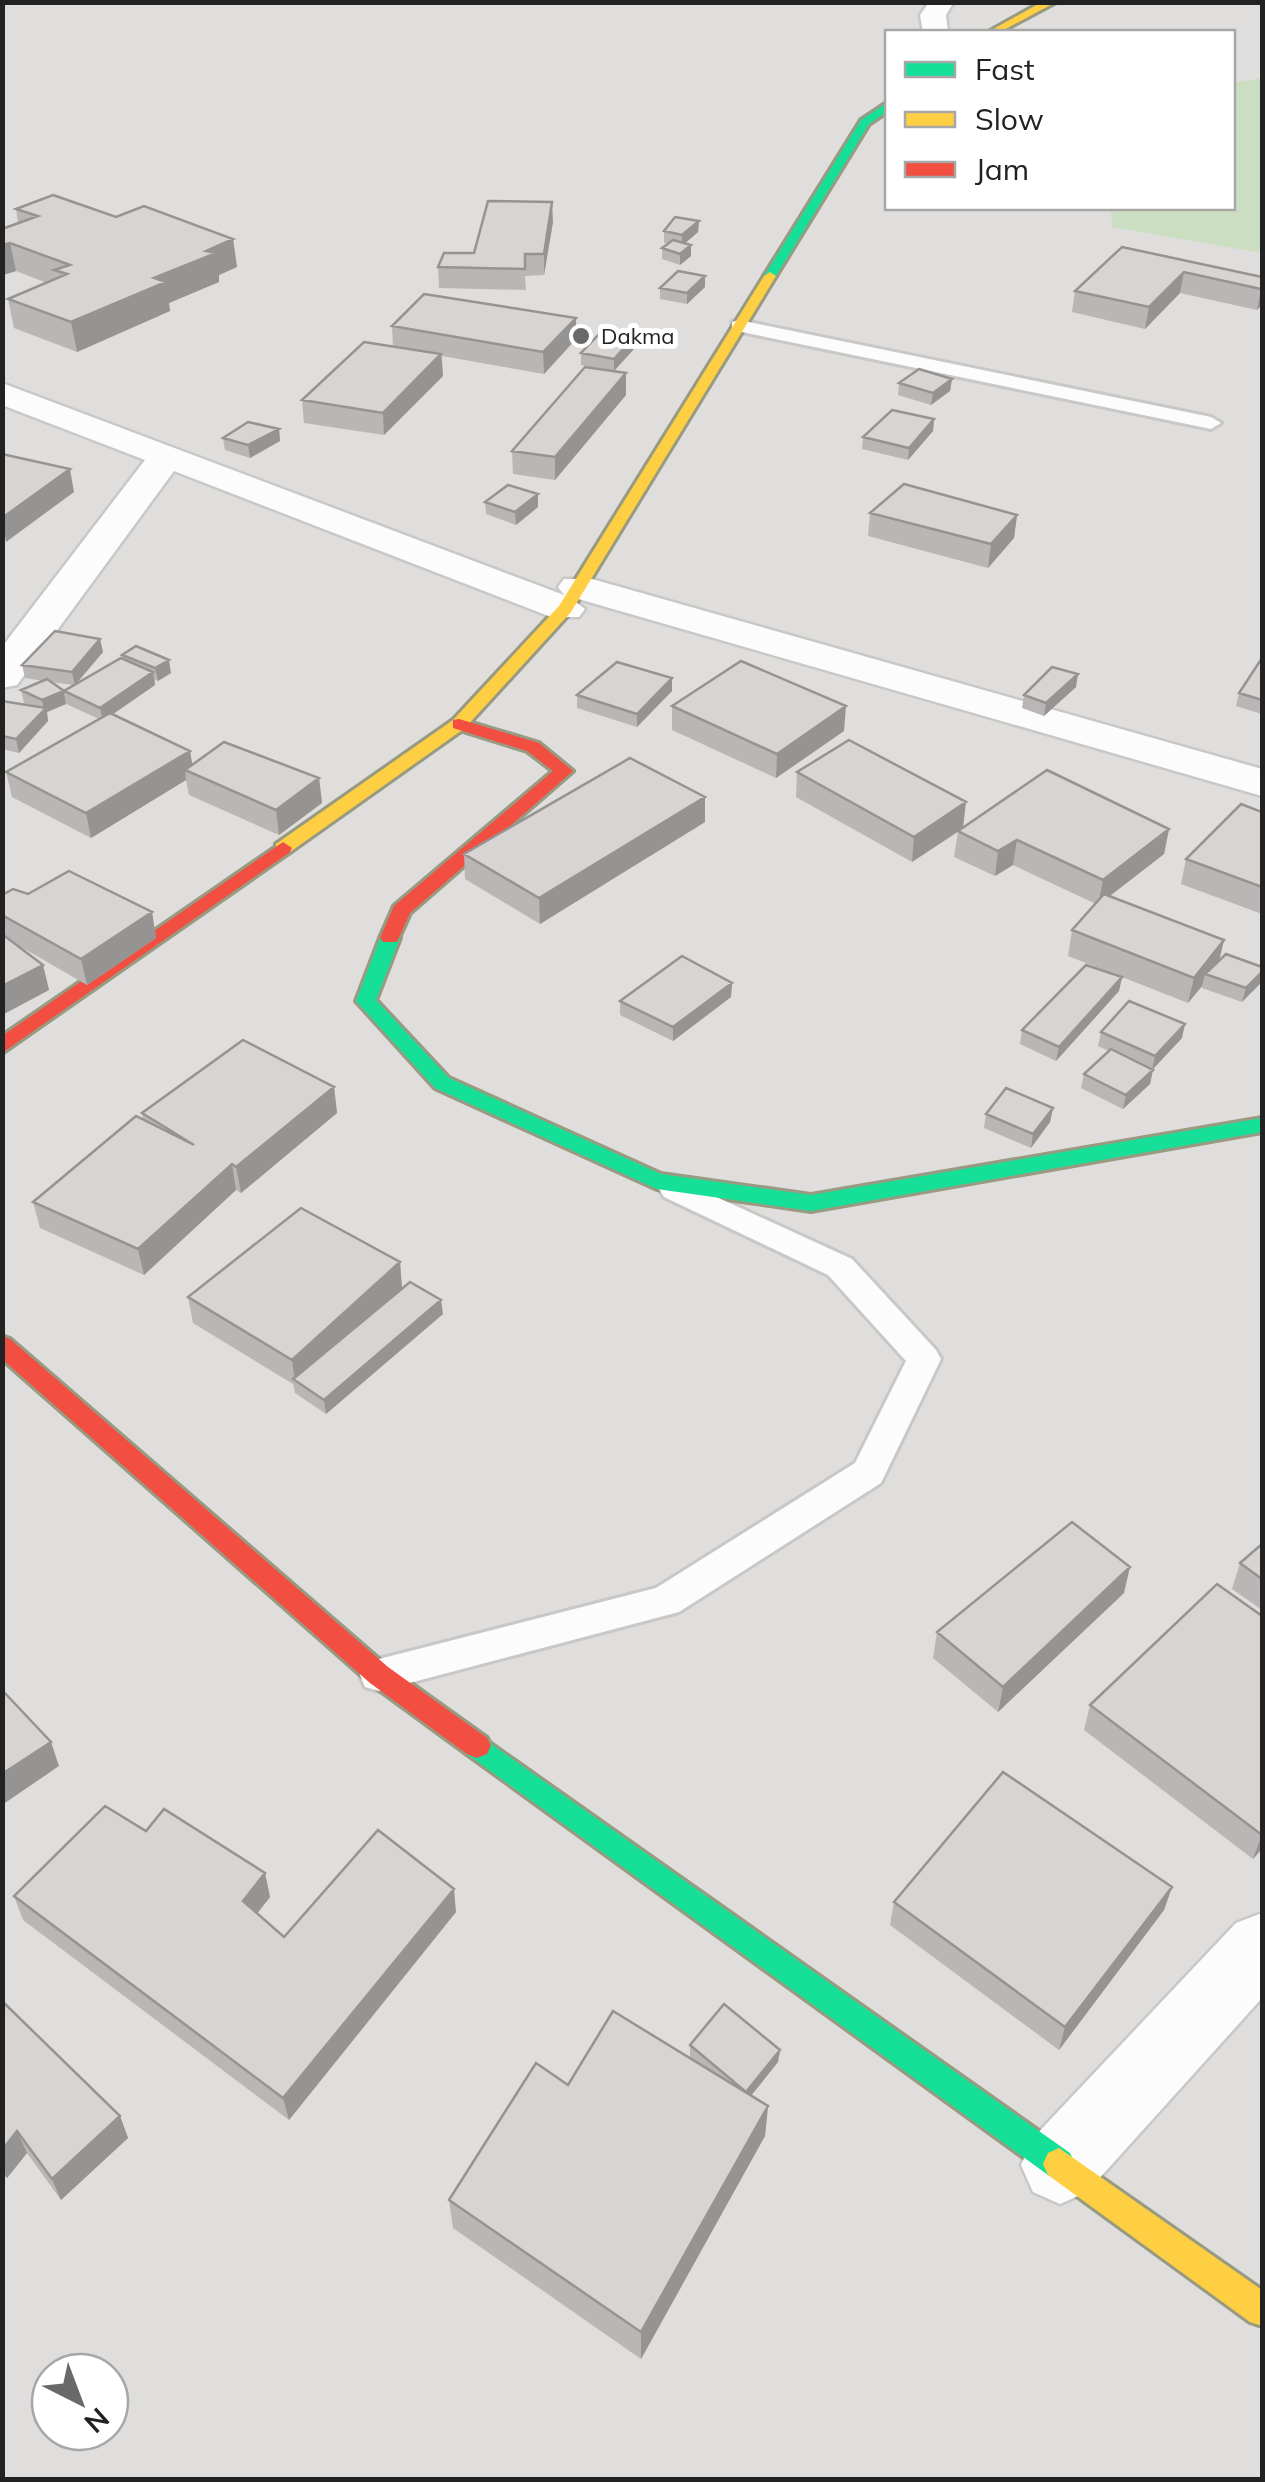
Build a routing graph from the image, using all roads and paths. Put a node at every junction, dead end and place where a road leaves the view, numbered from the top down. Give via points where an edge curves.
1 (942, 2) edge
2 (1051, 2) edge
3 (936, 30) edge
4 (997, 30) edge
5 (885, 107) edge
6 (739, 326) junction
7 (2, 394) edge
8 (1211, 422) dead end
9 (167, 456) junction
10 (572, 598) junction
11 (2, 676) edge
12 (459, 724) junction
13 (1262, 784) edge
14 (2, 1046) edge
15 (1262, 1126) edge
16 (657, 1180) junction
17 (2, 1345) edge
18 (379, 1675) junction
19 (1262, 1948) edge
20 (1060, 2164) junction
21 (1262, 2310) edge

1 - 3 street via 933,15
2 - 4 street
5 - 6 street via 864,122
6 - 8 lane
6 - 10 street
7 - 9 street
9 - 10 street
9 - 11 street
10 - 12 street
10 - 13 street
12 - 14 street
12 - 16 street via 533,747 564,771 401,910 366,1001 442,1082
15 - 16 street via 811,1203
16 - 18 lane via 840,1267 924,1359 868,1473 666,1600
17 - 18 street
18 - 20 street
19 - 20 street
20 - 21 street

